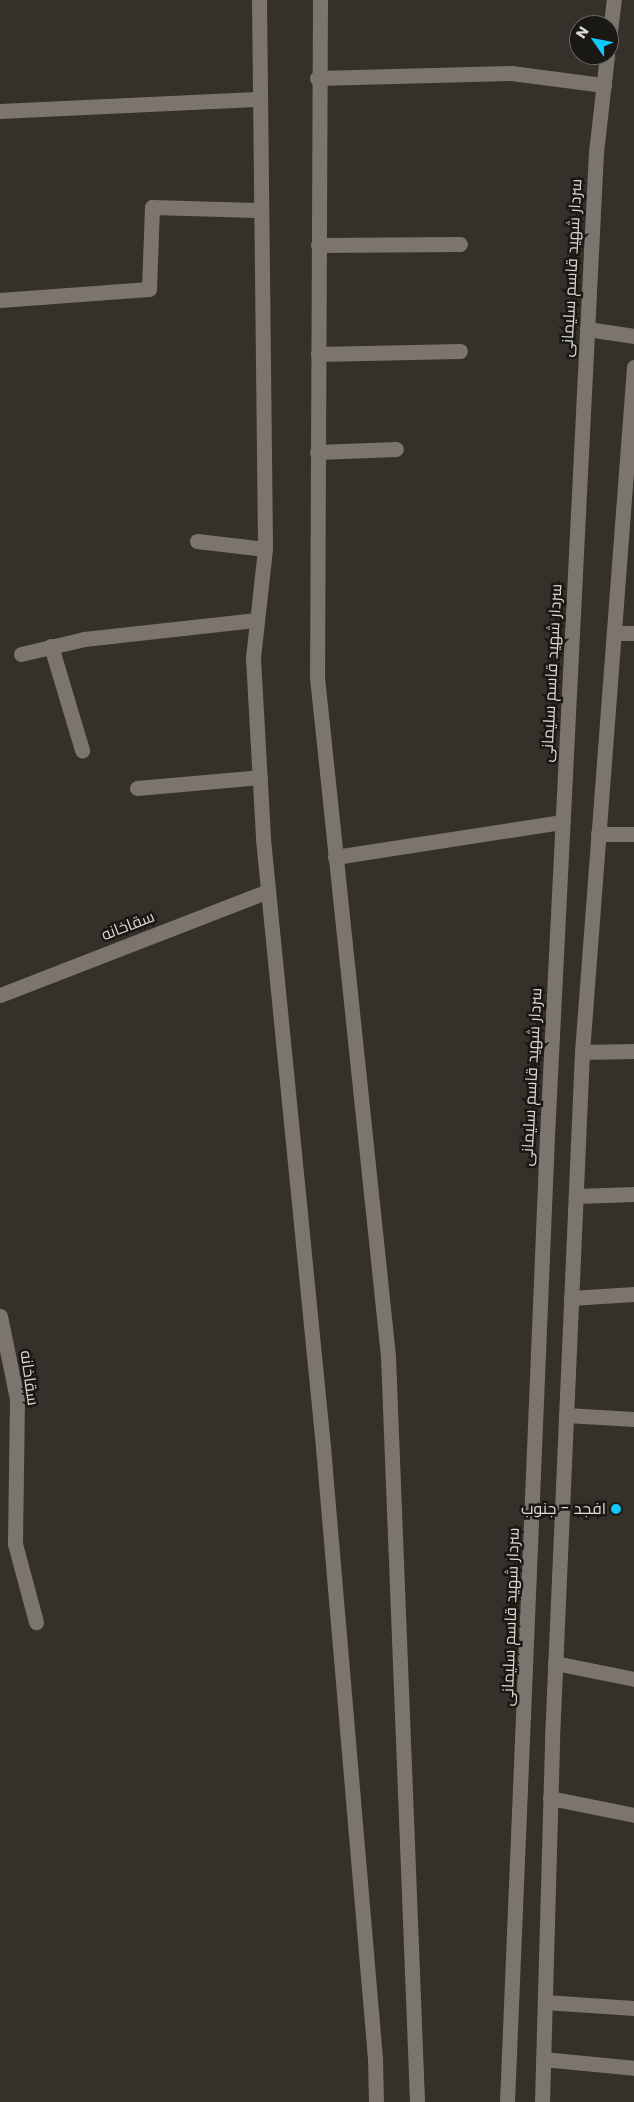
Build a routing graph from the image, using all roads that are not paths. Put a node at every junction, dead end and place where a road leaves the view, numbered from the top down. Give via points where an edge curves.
1 (259, 0) edge
2 (320, 0) edge
3 (614, 0) edge
4 (612, 15) edge
5 (606, 65) edge
6 (317, 78) junction
7 (604, 85) junction
8 (259, 100) junction
9 (0, 111) edge
10 (260, 210) junction
11 (460, 244) dead end
12 (318, 245) junction
13 (0, 300) edge
14 (587, 329) junction
15 (634, 336) edge
16 (460, 351) dead end
17 (318, 354) junction
18 (634, 367) edge
19 (632, 426) edge
20 (396, 449) dead end
21 (317, 452) junction
22 (197, 542) dead end
23 (265, 549) junction
24 (627, 553) edge
25 (257, 620) junction
26 (614, 633) junction
27 (634, 633) edge
28 (52, 646) junction
29 (21, 654) dead end
30 (82, 750) dead end
31 (260, 777) junction
32 (138, 788) dead end
33 (562, 822) junction
34 (598, 834) junction
35 (634, 834) edge
36 (335, 858) junction
37 (268, 890) junction
38 (0, 995) edge
39 (634, 1050) edge
40 (582, 1052) junction
41 (634, 1194) edge
42 (576, 1196) junction
43 (634, 1294) edge
44 (571, 1298) junction
45 (0, 1316) edge
46 (566, 1416) junction
47 (634, 1419) edge
48 (36, 1622) dead end
49 (555, 1664) junction
50 (634, 1679) edge
51 (550, 1798) junction
52 (634, 1815) edge
53 (545, 2002) junction
54 (634, 2008) edge
55 (543, 2059) junction
56 (634, 2068) edge
57 (376, 2102) edge
58 (417, 2102) edge
59 (507, 2102) edge
60 (542, 2102) edge

1 - 8 street
2 - 6 street
3 - 4 street
5 - 7 street, سردار شهید قاسم سلیمانی
6 - 7 street via 511,73
6 - 12 street
7 - 14 street, سردار شهید قاسم سلیمانی via 596,152
8 - 9 street
8 - 10 street
10 - 13 street via 152,207 149,289
10 - 23 street
11 - 12 street
12 - 17 street
14 - 15 street
14 - 33 street, سردار شهید قاسم سلیمانی
16 - 17 street
17 - 21 street
18 - 19 street
19 - 24 street
20 - 21 street
21 - 36 street via 317,677
22 - 23 street
23 - 25 street
24 - 26 street
25 - 28 street via 84,639
25 - 31 street via 253,658
26 - 27 street
26 - 34 street
28 - 29 street
28 - 30 street
31 - 32 street
31 - 37 street
33 - 36 street
33 - 59 street, سردار شهید قاسم سلیمانی
34 - 35 street
34 - 40 street
36 - 58 street via 388,1356
37 - 38 street, سقاخانه
37 - 57 street via 324,1457 375,2058
39 - 40 street
40 - 42 street
41 - 42 street
42 - 44 street
43 - 44 street
44 - 46 street
45 - 48 street, سقاخانه via 17,1399 15,1544
46 - 47 street
46 - 49 street
49 - 50 street
49 - 51 street
51 - 52 street
51 - 53 street
53 - 54 street
53 - 55 street
55 - 56 street
55 - 60 street

